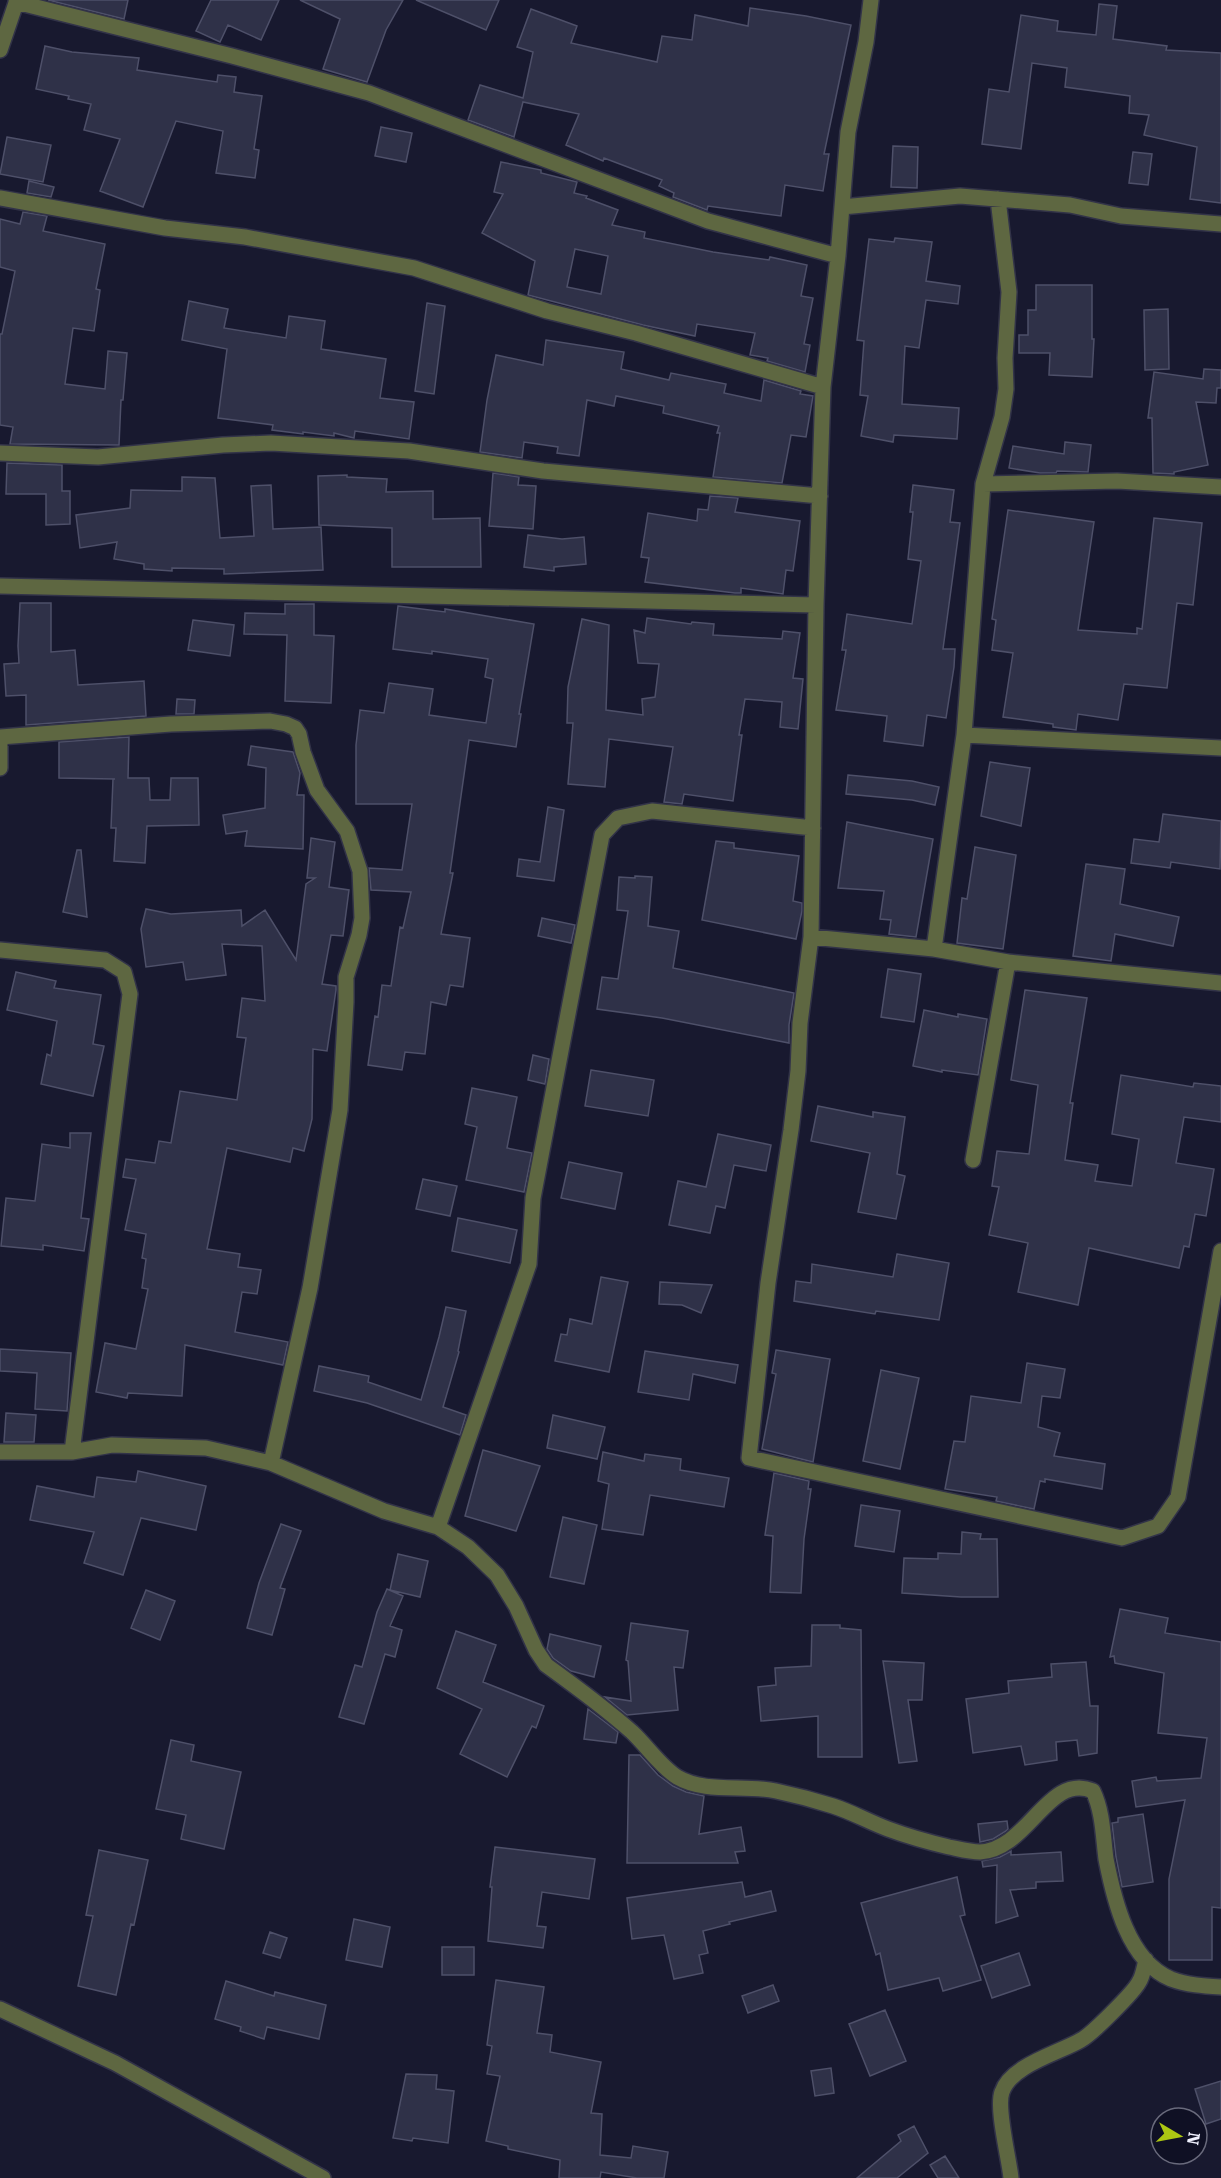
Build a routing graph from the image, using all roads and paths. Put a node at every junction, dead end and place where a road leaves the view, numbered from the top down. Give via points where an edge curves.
1 (871, 0) edge
2 (16, 1) edge
3 (0, 50) edge
4 (0, 198) edge
5 (998, 199) junction
6 (842, 207) junction
7 (1221, 224) edge
8 (838, 256) junction
9 (823, 387) junction
10 (0, 453) edge
11 (983, 484) junction
12 (1221, 487) edge
13 (820, 496) junction
14 (0, 586) edge
15 (816, 605) junction
16 (964, 735) junction
17 (0, 737) edge
18 (1221, 748) edge
19 (0, 768) edge
20 (813, 828) junction
21 (811, 937) junction
22 (934, 949) junction
23 (0, 950) edge
24 (1008, 962) junction
25 (1221, 983) edge
26 (973, 1160) dead end
27 (1221, 1251) edge
28 (0, 1452) edge
29 (72, 1452) junction
30 (271, 1463) junction
31 (438, 1527) junction
32 (1146, 1960) junction
33 (1165, 1975) junction
34 (1139, 1983) junction
35 (1221, 1987) edge
36 (0, 2008) edge
37 (323, 2178) edge
38 (1011, 2178) edge

1 - 6 street via 848,132
2 - 3 street
2 - 8 street via 369,93 708,221
4 - 9 street via 414,268 547,311
5 - 6 street via 960,196
5 - 7 street via 1070,205 1121,216
5 - 11 street via 1009,292 1006,389
6 - 8 street
8 - 9 street
9 - 13 street
10 - 13 street via 98,457 271,443 409,451 543,471
11 - 12 street via 1117,481
11 - 16 street
13 - 15 street
14 - 15 street
15 - 20 street
16 - 18 street
16 - 22 street
17 - 19 street
17 - 30 street via 171,724 286,724 299,734 317,790 347,831 360,871 362,918 346,977 340,1110 310,1288
20 - 21 street
20 - 31 street via 652,811 618,818 602,835 533,1198 529,1264
21 - 22 street
21 - 27 street via 749,1458 1122,1538 1158,1526 1178,1497
22 - 24 street
23 - 29 street via 105,960 124,972 130,994
24 - 25 street
24 - 26 street
28 - 29 street
29 - 30 street via 112,1445 170,1446 206,1448
30 - 31 street via 384,1511
31 - 32 street via 468,1547 497,1575 546,1665 633,1733 681,1779 718,1787 772,1790 834,1806 932,1843 981,1852 1002,1847 1064,1791 1074,1787 1093,1791 1099,1803 1120,1914 1127,1933
32 - 33 street
32 - 34 street
33 - 34 street
33 - 35 street via 1191,1984
34 - 38 street via 1095,2031 1032,2063 1014,2075 1003,2089 1000,2107
36 - 37 street via 115,2063

